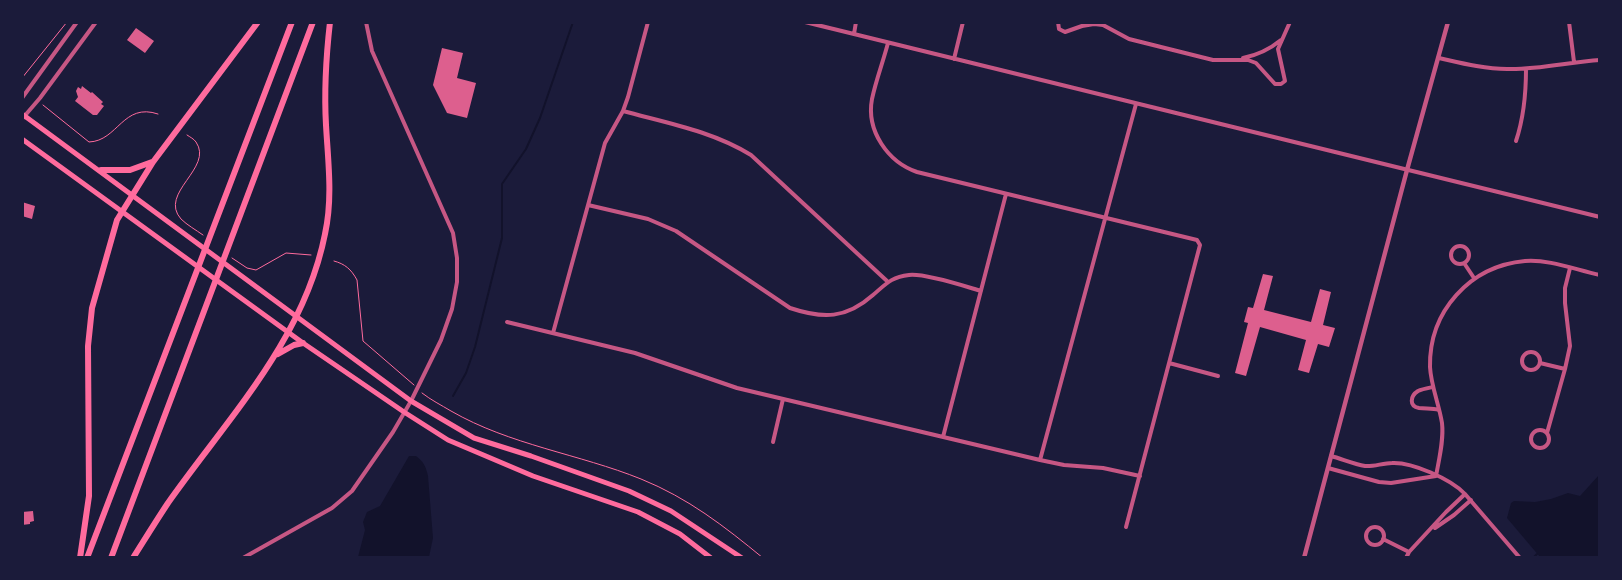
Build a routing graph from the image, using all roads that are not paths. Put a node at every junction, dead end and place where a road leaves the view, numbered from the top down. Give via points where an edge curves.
1 (77, 22) edge
2 (96, 22) edge
3 (258, 22) edge
4 (292, 22) edge
5 (313, 22) edge
6 (330, 22) edge
7 (366, 22) edge
8 (648, 22) edge
9 (805, 22) edge
10 (856, 22) edge
11 (963, 22) edge
12 (1058, 22) edge
13 (1290, 22) edge
14 (1448, 22) edge
15 (1568, 22) edge
16 (1102, 24) edge
17 (854, 34) junction
18 (1281, 39) junction
19 (888, 43) junction
20 (1439, 58) junction
21 (954, 59) junction
22 (1236, 60) junction
23 (1600, 60) edge
24 (1574, 62) junction
25 (1526, 69) junction
26 (22, 98) edge
27 (1136, 104) junction
28 (623, 111) junction
29 (23, 116) edge
30 (22, 140) edge
31 (1516, 141) dead end
32 (153, 162) junction
33 (101, 170) junction
34 (1407, 170) junction
35 (1006, 194) junction
36 (132, 195) junction
37 (588, 205) junction
38 (122, 213) junction
39 (1600, 217) edge
40 (1105, 218) junction
41 (1464, 263) junction
42 (1570, 268) junction
43 (1600, 275) edge
44 (1474, 278) junction
45 (887, 281) junction
46 (981, 290) junction
47 (296, 315) junction
48 (507, 322) dead end
49 (288, 332) junction
50 (553, 333) junction
51 (303, 343) junction
52 (276, 355) junction
53 (1169, 363) junction
54 (1540, 363) junction
55 (1565, 369) junction
56 (1218, 376) dead end
57 (1433, 387) junction
58 (783, 399) junction
59 (411, 400) junction
60 (1439, 410) junction
61 (404, 412) junction
62 (1547, 433) junction
63 (943, 437) junction
64 (773, 442) dead end
65 (1331, 456) junction
66 (1040, 460) junction
67 (1328, 468) junction
68 (1140, 476) junction
69 (1436, 476) junction
70 (1465, 494) junction
71 (1471, 500) junction
72 (1126, 527) dead end
73 (1429, 532) junction
74 (1383, 539) junction
75 (1409, 552) junction
76 (80, 558) edge
77 (87, 558) edge
78 (111, 558) edge
79 (133, 558) edge
80 (242, 558) edge
81 (711, 558) edge
82 (742, 558) edge
83 (1304, 558) edge
84 (1406, 558) edge
85 (1520, 558) edge

1 - 26 street
2 - 29 street
3 - 32 highway
4 - 77 highway
5 - 78 highway
6 - 47 highway via 325,88 330,187 326,233 310,285
7 - 59 street via 372,51 453,233 457,258 452,309 441,340
8 - 28 street
9 - 17 street
10 - 17 street
11 - 21 street
12 - 16 street via 1059,29 1067,31
13 - 18 street
14 - 20 street
15 - 24 street
16 - 22 street via 1116,34 1140,42 1213,60
17 - 19 street
18 - 22 street via 1268,50
18 - 22 street via 1278,49 1285,80 1281,84 1275,84 1256,63
19 - 21 street
19 - 35 street via 872,100 874,128 882,145 908,169
20 - 25 street via 1491,68
20 - 34 street
21 - 27 street
23 - 24 street
24 - 25 street
25 - 31 street via 1526,96
27 - 34 street
27 - 40 street
28 - 37 street via 605,143
28 - 45 street via 705,132 751,155
29 - 33 main road
30 - 38 main road
32 - 33 highway via 130,170
32 - 36 highway
33 - 36 main road
34 - 39 street
34 - 65 street
35 - 40 street
35 - 46 street
36 - 38 highway
36 - 47 main road
37 - 45 street via 648,220 676,231 790,308 805,313 821,316 844,313 866,301
37 - 50 street
38 - 49 main road
38 - 76 highway via 117,220 92,308 88,346 89,496
40 - 53 street via 1197,240 1202,245
40 - 66 street
41 - 41 street via 1453,261 1452,252 1456,247 1462,246 1468,251 1470,257
41 - 44 street
42 - 43 street
42 - 44 street via 1525,261 1496,267
42 - 55 street via 1565,303 1570,346
44 - 57 street via 1441,316 1431,352
45 - 46 street via 910,275
46 - 63 street
47 - 49 highway
47 - 59 main road
48 - 50 street
49 - 51 main road
49 - 52 highway
50 - 58 street via 635,353 737,388
51 - 52 highway
51 - 61 main road
52 - 79 highway via 168,503
53 - 56 street
53 - 68 street
54 - 54 street via 1535,352 1525,353 1522,358 1522,364 1528,370
54 - 55 street
55 - 62 street
57 - 60 street
57 - 60 street via 1416,393 1411,402 1419,408
58 - 63 street
58 - 64 street
59 - 61 street
59 - 82 main road via 474,438 629,491 663,507
60 - 69 street via 1441,450
61 - 80 street via 352,491 332,508
61 - 81 main road via 448,440 492,459 638,512 680,534
62 - 62 street via 1542,430 1534,432 1531,440 1534,445 1545,447 1550,439
63 - 66 street
65 - 67 street
65 - 69 street via 1366,466 1408,465
66 - 68 street
67 - 69 street via 1391,483
67 - 83 street
68 - 72 street
69 - 70 street via 1458,486
70 - 71 street
70 - 73 street
71 - 73 street
71 - 85 street
73 - 75 street
74 - 74 street via 1384,533 1377,528 1369,530 1366,535 1374,545
74 - 75 street
75 - 84 street

